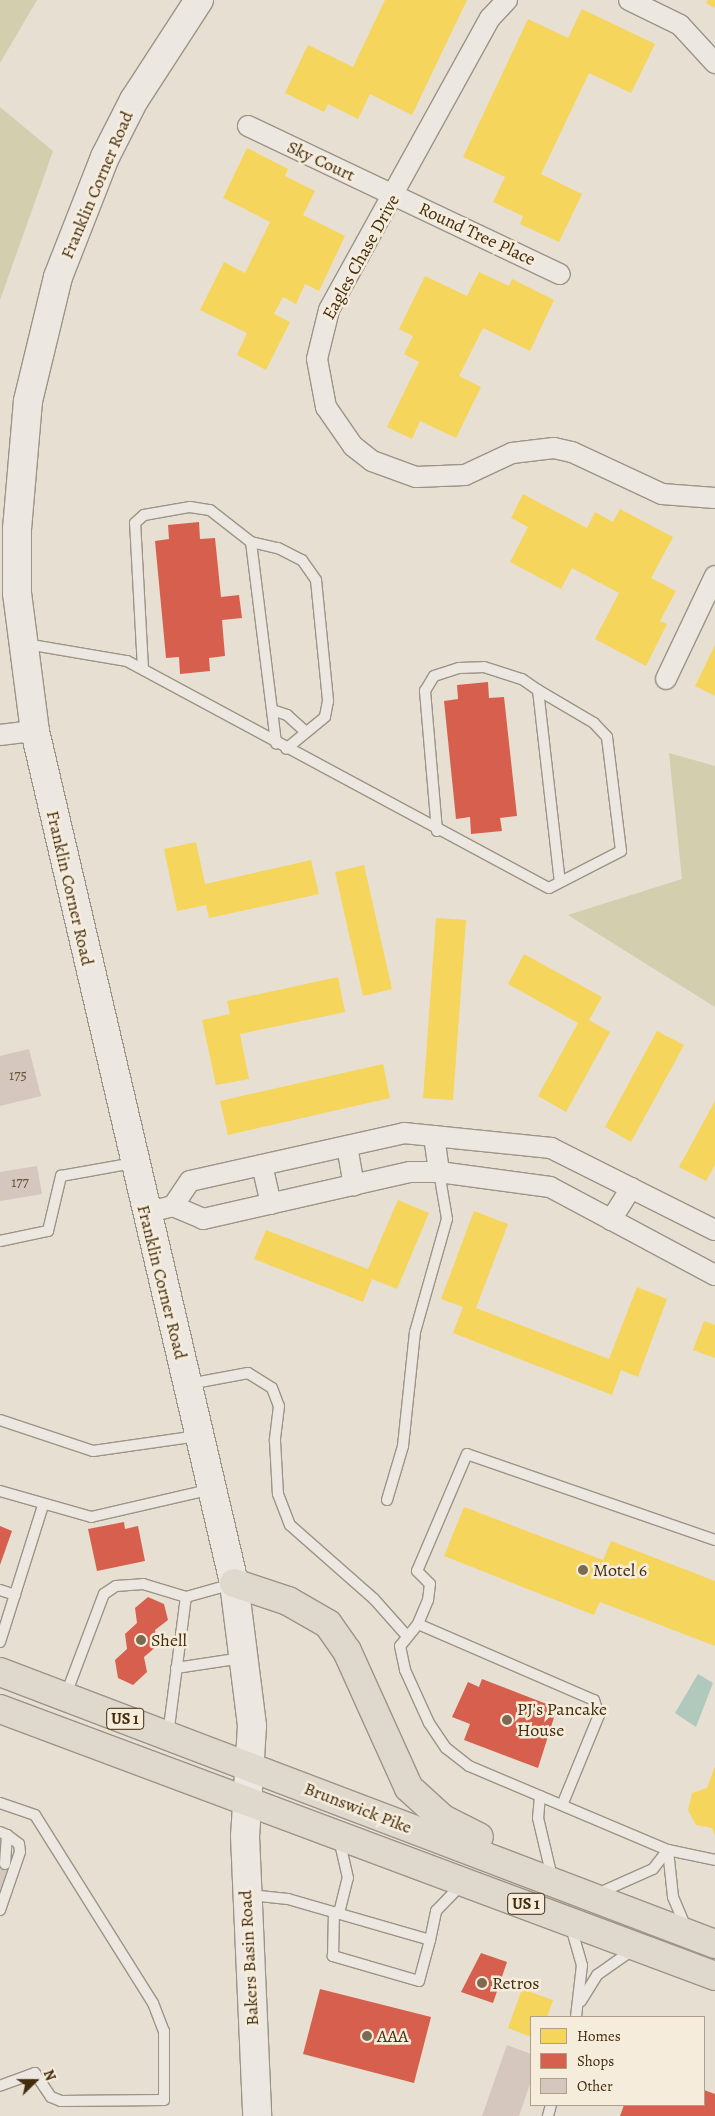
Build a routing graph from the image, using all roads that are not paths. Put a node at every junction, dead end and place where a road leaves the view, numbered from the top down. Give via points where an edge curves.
1 (199, 0) edge
2 (507, 0) edge
3 (629, 0) edge
4 (715, 63) edge
5 (248, 126) dead end
6 (394, 195) junction
7 (560, 274) dead end
8 (715, 498) edge
9 (251, 542) junction
10 (715, 576) edge
11 (22, 643) junction
12 (143, 669) junction
13 (666, 679) dead end
14 (538, 690) junction
15 (272, 710) junction
16 (35, 731) junction
17 (306, 732) junction
18 (0, 735) edge
19 (276, 743) junction
20 (286, 749) junction
21 (436, 831) junction
22 (560, 882) junction
23 (434, 1136) junction
24 (347, 1146) junction
25 (133, 1162) junction
26 (262, 1165) junction
27 (439, 1172) junction
28 (354, 1185) junction
29 (631, 1188) junction
30 (271, 1204) junction
31 (173, 1206) junction
32 (145, 1213) junction
33 (611, 1220) junction
34 (715, 1230) edge
35 (0, 1241) edge
36 (715, 1275) edge
37 (186, 1385) junction
38 (0, 1420) edge
39 (199, 1436) junction
40 (212, 1489) junction
41 (0, 1491) edge
42 (387, 1500) dead end
43 (43, 1506) junction
44 (715, 1540) edge
45 (234, 1583) junction
46 (0, 1590) edge
47 (15, 1595) junction
48 (186, 1597) junction
49 (418, 1624) junction
50 (407, 1636) junction
51 (0, 1642) edge
52 (246, 1657) junction
53 (176, 1668) junction
54 (0, 1672) edge
55 (65, 1697) junction
56 (0, 1709) edge
57 (168, 1736) junction
58 (250, 1766) junction
59 (540, 1796) junction
60 (248, 1800) junction
61 (0, 1803) edge
62 (562, 1805) junction
63 (4, 1833) edge
64 (338, 1833) junction
65 (668, 1850) junction
66 (715, 1860) edge
67 (5, 1864) dead end
68 (551, 1873) junction
69 (466, 1881) junction
70 (595, 1894) junction
71 (246, 1895) junction
72 (0, 1910) edge
73 (336, 1913) junction
74 (568, 1920) junction
75 (703, 1939) edge
76 (430, 1940) junction
77 (637, 1946) junction
78 (715, 1976) edge
79 (581, 2002) junction
80 (576, 2016) edge
81 (0, 2086) edge
82 (257, 2116) edge

1 - 11 main road, Franklin Corner Road via 134,100 104,157 58,277 32,383 20,465 17,547
2 - 6 street, Eagles Chase Drive via 490,18
3 - 4 street via 680,25
5 - 6 street, Sky Court
6 - 7 street, Round Tree Place
6 - 8 street, Eagles Chase Drive via 320,333 319,386 330,414 352,446 394,472 440,479 465,475 512,453 554,448 572,452 662,494
9 - 12 lane via 225,518 190,507 144,515 135,524
9 - 15 lane
9 - 17 lane via 278,548 302,560 316,580 328,701 325,717
10 - 13 street
11 - 12 lane via 126,661
11 - 16 main road, Franklin Corner Road
12 - 19 lane
14 - 21 lane via 484,667 434,676 425,691
14 - 22 lane
14 - 22 lane via 594,723 607,737 621,851
15 - 17 lane via 287,715
15 - 19 lane
16 - 18 street
16 - 25 main road, Franklin Corner Road
17 - 20 lane
19 - 20 lane
20 - 21 lane
21 - 22 lane via 549,888
23 - 24 street via 404,1133
23 - 27 street
23 - 29 street via 551,1148
24 - 26 street
24 - 28 street
25 - 32 main road, Franklin Corner Road
25 - 35 lane via 62,1176 48,1231
26 - 30 street
26 - 31 street via 190,1181
27 - 28 street via 410,1172
27 - 33 street via 550,1187
27 - 42 lane via 447,1219 415,1332 403,1446
28 - 30 street
29 - 33 street
29 - 34 street
30 - 31 street via 203,1219
31 - 32 street
32 - 37 main road, Franklin Corner Road
33 - 36 street
37 - 39 main road, Franklin Corner Road
37 - 50 lane via 248,1373 272,1388 279,1406 275,1441 278,1494 290,1525 374,1598
38 - 39 lane via 93,1451
39 - 40 main road, Franklin Corner Road
40 - 43 lane via 91,1517
40 - 45 main road, Franklin Corner Road
41 - 43 lane
43 - 47 lane
44 - 49 lane via 466,1454 417,1570 430,1584
45 - 48 lane
45 - 52 main road, Franklin Corner Road
45 - 68 highway via 299,1605 334,1631 354,1665 402,1777 426,1807
46 - 47 lane
47 - 51 lane
48 - 53 lane
48 - 55 lane via 143,1584 116,1586 104,1594
49 - 50 lane
49 - 62 lane via 594,1700 599,1715
50 - 59 lane via 400,1646 405,1670 446,1748 468,1766
52 - 53 lane
52 - 58 main road, Franklin Corner Road
53 - 57 lane
54 - 55 highway, Brunswick Pike / US 1
55 - 57 highway, Brunswick Pike / US 1
56 - 60 highway, Brunswick Pike / US 1
57 - 58 highway, Brunswick Pike / US 1
58 - 60 main road, Franklin Corner Road
58 - 70 highway, Brunswick Pike / US 1
59 - 62 lane
59 - 68 lane via 538,1818
60 - 64 highway, Brunswick Pike / US 1
60 - 71 main road, Bakers Basin Road
61 - 81 lane via 36,1815 152,2002 164,2031 164,2100 61,2101 51,2097 35,2073
62 - 65 lane
63 - 67 lane
63 - 72 lane via 19,1844 20,1852
64 - 69 highway, Brunswick Pike / US 1
64 - 73 lane via 348,1878
65 - 66 lane
65 - 70 lane via 653,1869
65 - 75 lane via 673,1897
68 - 70 highway
69 - 74 highway, Brunswick Pike / US 1
69 - 76 lane via 436,1911
70 - 75 highway, Brunswick Pike / US 1
71 - 73 lane via 288,1899
71 - 82 main road, Bakers Basin Road
73 - 76 lane
73 - 76 lane via 333,1956 347,1961 419,1981
74 - 77 highway, Brunswick Pike / US 1
74 - 79 lane via 579,1945
77 - 78 highway, Brunswick Pike / US 1
77 - 79 lane via 597,1975
79 - 80 lane

